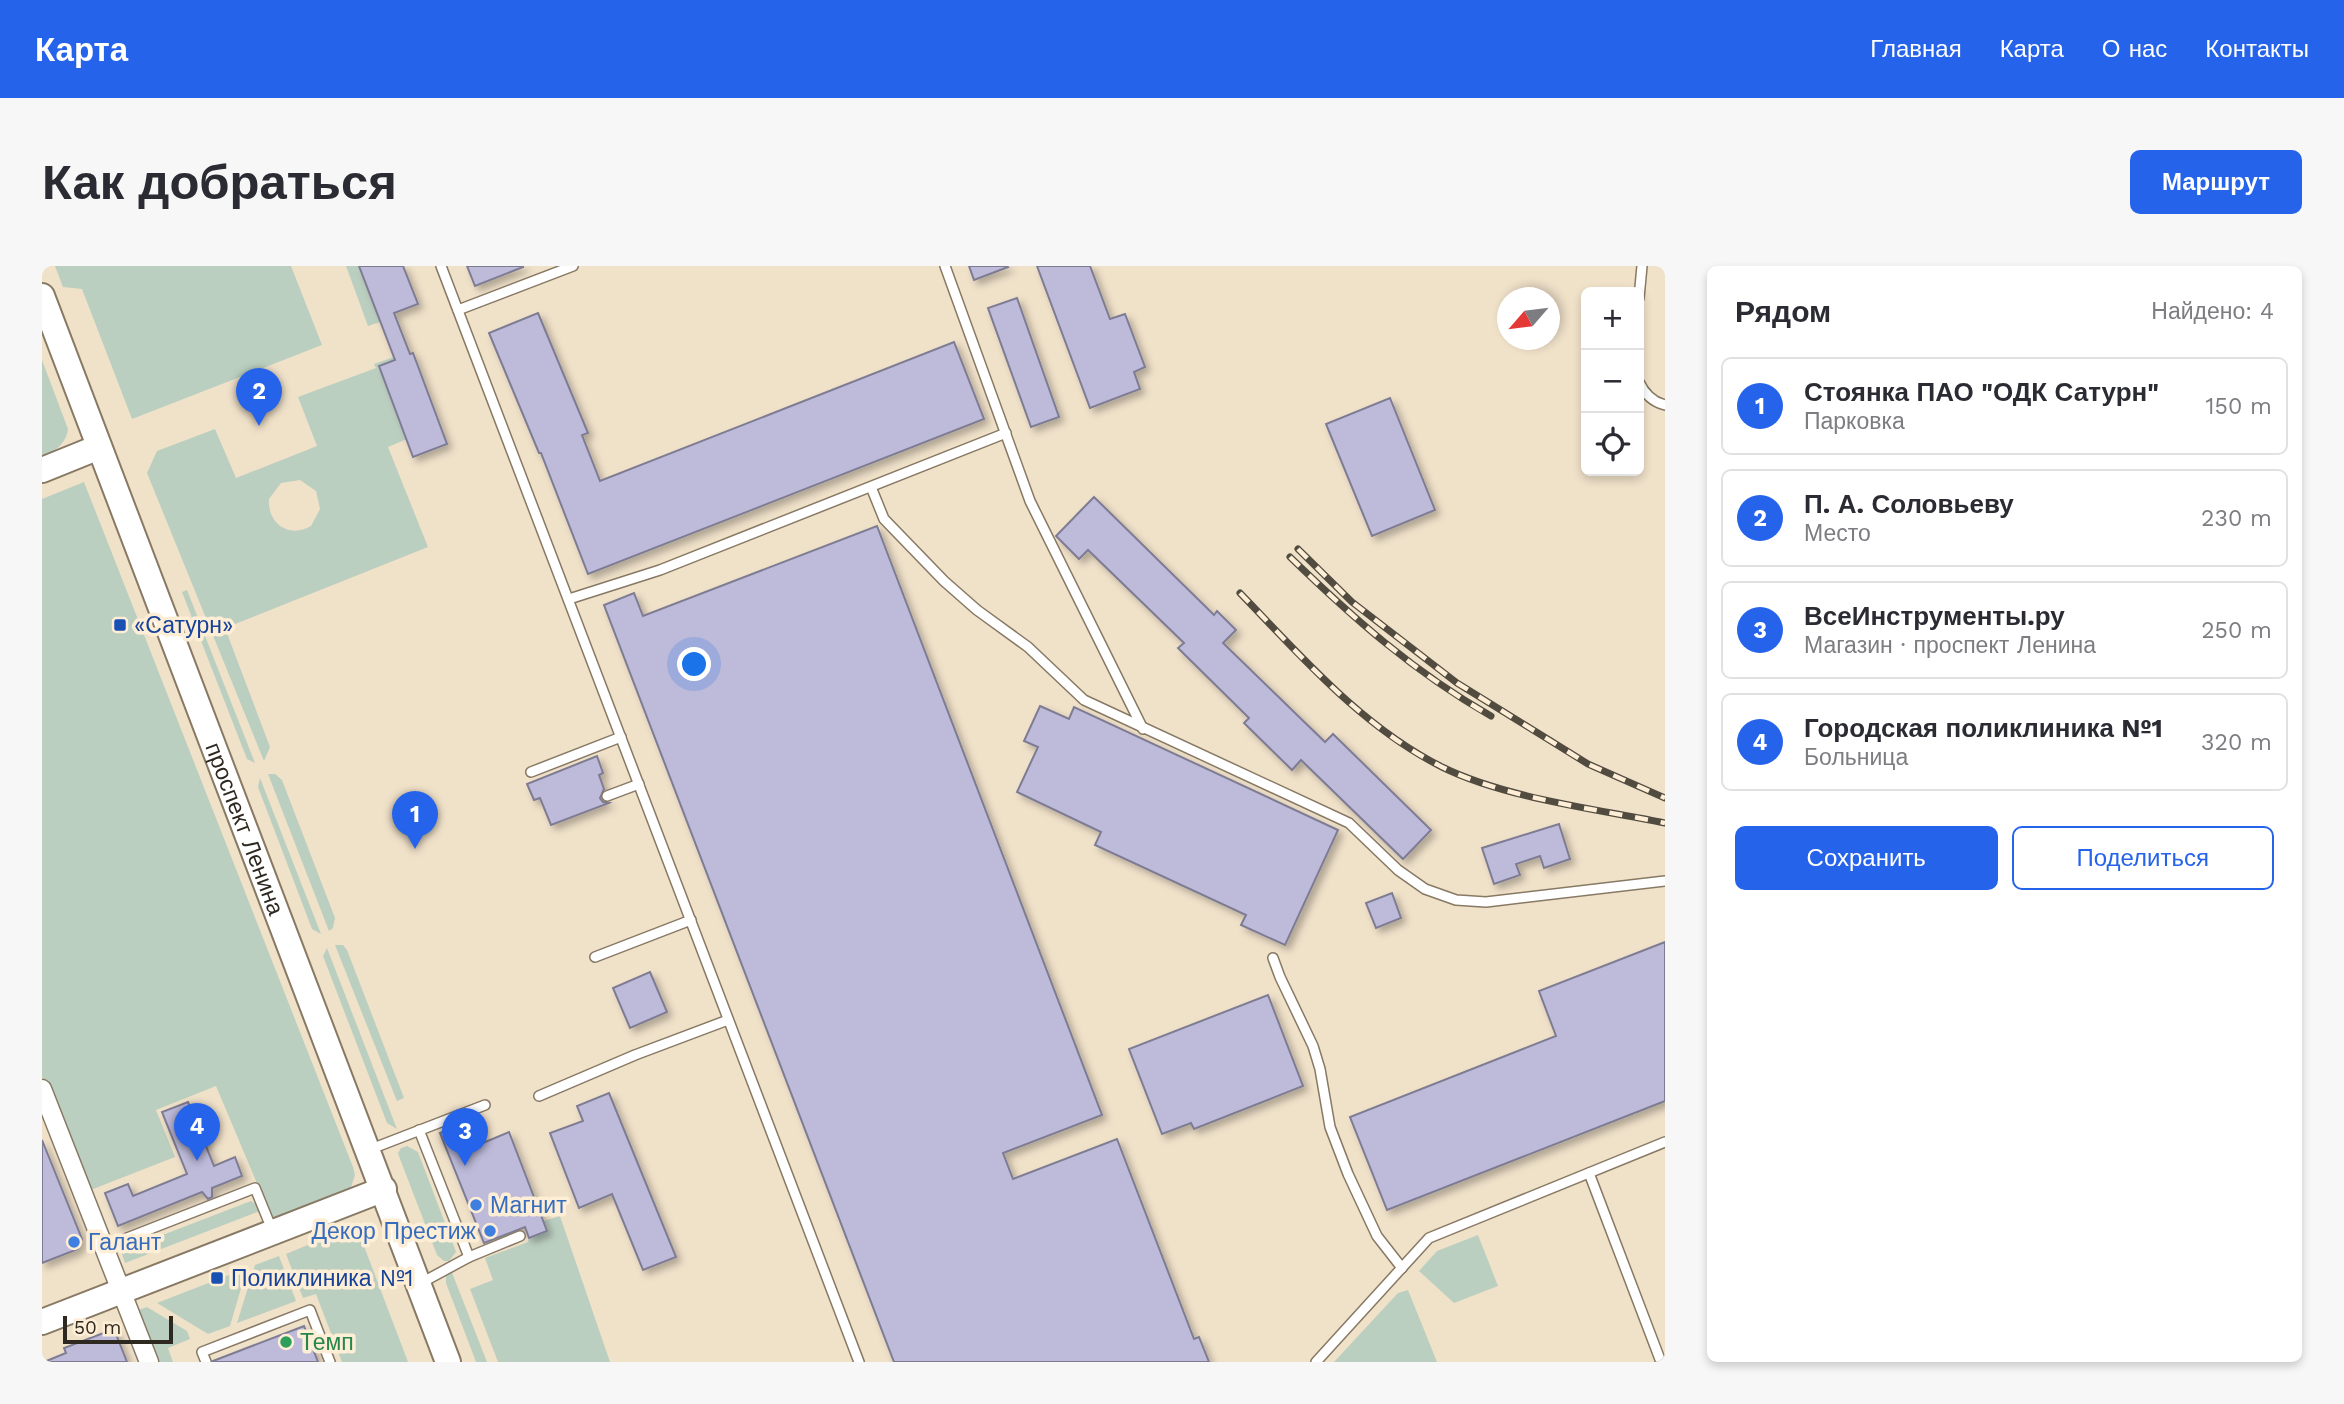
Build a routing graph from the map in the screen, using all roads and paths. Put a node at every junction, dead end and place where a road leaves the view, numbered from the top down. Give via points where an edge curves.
1 (441, 266) edge
2 (572, 266) edge
3 (946, 266) edge
4 (1642, 266) edge
5 (1640, 287) edge
6 (42, 296) edge
7 (458, 310) junction
8 (1644, 392) edge
9 (1665, 405) edge
10 (1006, 433) junction
11 (99, 447) junction
12 (42, 470) edge
13 (870, 487) junction
14 (569, 599) junction
15 (1143, 729) junction
16 (621, 737) junction
17 (531, 772) dead end
18 (639, 784) junction
19 (607, 796) dead end
20 (1665, 881) edge
21 (691, 920) junction
22 (594, 957) dead end
23 (1273, 958) dead end
24 (728, 1020) junction
25 (42, 1089) edge
26 (539, 1096) dead end
27 (485, 1105) dead end
28 (419, 1130) junction
29 (1665, 1142) edge
30 (369, 1150) junction
31 (1589, 1173) junction
32 (384, 1189) junction
33 (273, 1232) junction
34 (520, 1236) dead end
35 (104, 1247) junction
36 (469, 1257) junction
37 (1402, 1268) junction
38 (419, 1284) junction
39 (122, 1291) junction
40 (42, 1322) edge
41 (149, 1362) edge
42 (206, 1362) edge
43 (330, 1362) edge
44 (448, 1362) edge
45 (859, 1362) edge
46 (1316, 1362) edge
47 (1661, 1362) edge

1 - 7 lane
2 - 7 lane
3 - 10 lane
4 - 5 lane
6 - 11 main road, проспект Ленина
7 - 14 lane
8 - 9 lane
10 - 13 lane
10 - 15 lane via 1042,528
11 - 12 main road
11 - 30 main road, проспект Ленина
13 - 14 lane via 660,570
13 - 15 lane via 884,519 977,610 1028,647 1084,700
14 - 16 lane
15 - 20 lane via 1349,823 1398,870 1425,889 1456,900 1486,902
16 - 17 lane
16 - 18 lane
18 - 19 lane
18 - 21 lane
21 - 22 lane
21 - 24 lane
23 - 37 lane via 1313,1045 1330,1127 1348,1174 1377,1236
24 - 26 lane
24 - 45 lane
25 - 35 street
27 - 28 lane
28 - 30 lane
28 - 36 lane
29 - 31 lane
30 - 32 main road, проспект Ленина
31 - 37 lane via 1429,1238
31 - 47 lane
32 - 33 main road
32 - 38 main road, проспект Ленина
33 - 35 lane via 255,1188
33 - 39 main road
34 - 36 lane
35 - 39 street
36 - 38 lane
37 - 46 lane
38 - 44 main road, проспект Ленина
39 - 40 main road
39 - 41 street
42 - 43 lane via 202,1352 310,1310

